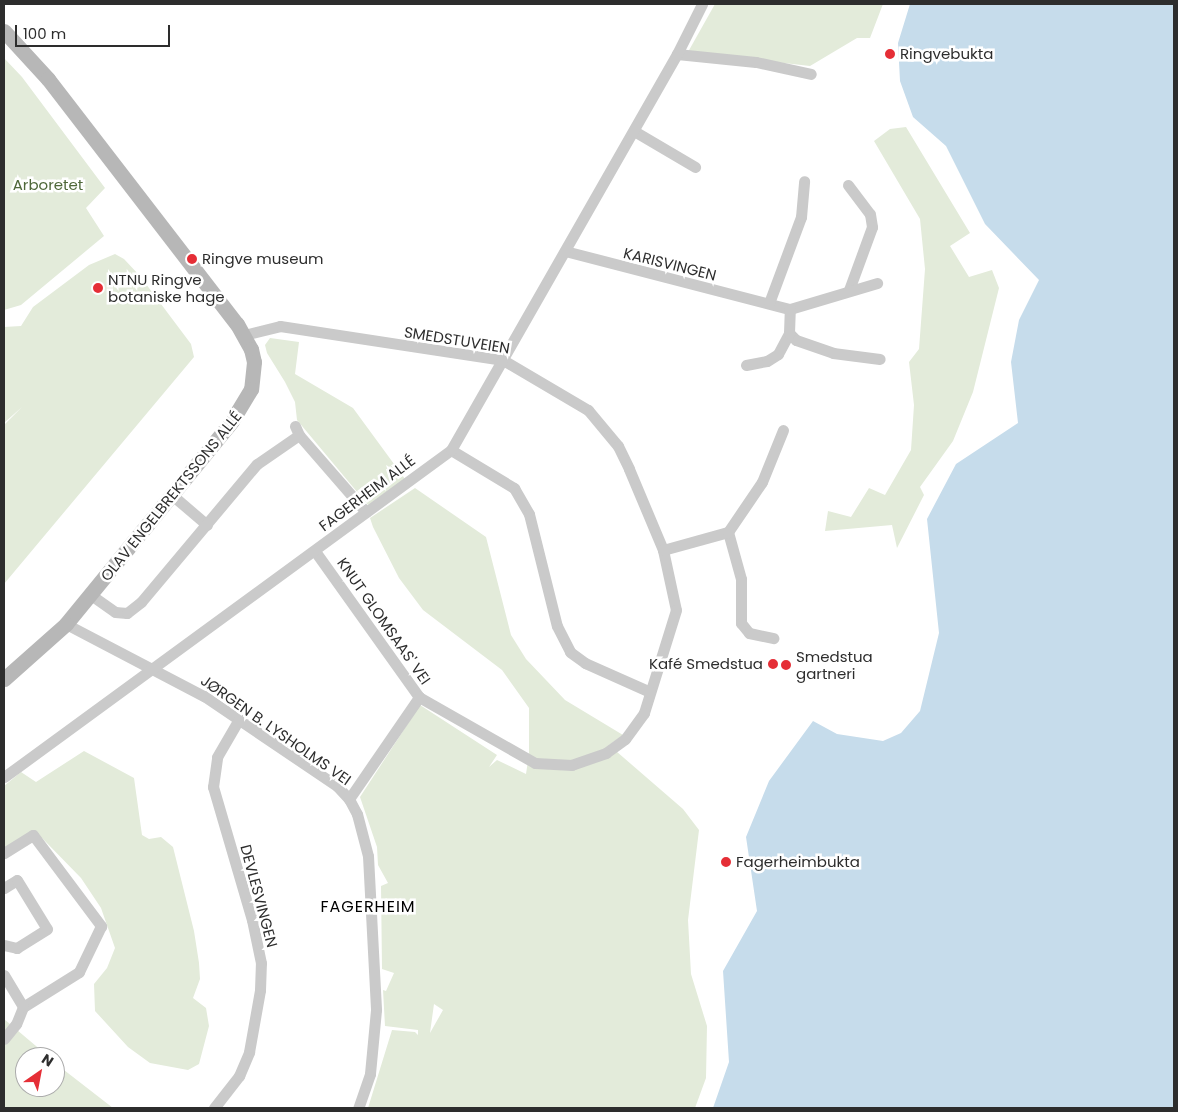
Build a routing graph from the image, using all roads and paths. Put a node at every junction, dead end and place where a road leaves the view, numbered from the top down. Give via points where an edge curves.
1 (702, 4) edge
2 (4, 31) edge
3 (677, 54) junction
4 (811, 74) dead end
5 (634, 131) junction
6 (695, 167) dead end
7 (804, 181) dead end
8 (848, 185) dead end
9 (565, 251) junction
10 (877, 283) dead end
11 (849, 290) junction
12 (769, 304) junction
13 (790, 308) junction
14 (244, 334) junction
15 (789, 334) junction
16 (880, 358) dead end
17 (503, 360) junction
18 (746, 365) dead end
19 (783, 430) dead end
20 (451, 450) junction
21 (172, 495) junction
22 (366, 512) junction
23 (207, 525) junction
24 (728, 532) junction
25 (662, 550) junction
26 (315, 551) junction
27 (90, 595) junction
28 (66, 624) junction
29 (773, 638) dead end
30 (154, 669) junction
31 (4, 679) edge
32 (650, 692) junction
33 (419, 697) junction
34 (239, 719) junction
35 (4, 777) edge
36 (349, 799) junction
37 (4, 853) edge
38 (4, 888) edge
39 (4, 944) edge
40 (4, 975) edge
41 (23, 1007) junction
42 (4, 1039) edge
43 (214, 1108) edge
44 (358, 1108) edge

1 - 3 street, FAGERHEIM ALLÉ
2 - 14 street, OLAV ENGELBREKTSSONS ALLÉ via 48,80
3 - 4 street via 756,62
3 - 5 street, FAGERHEIM ALLÉ
5 - 6 street
5 - 9 street, FAGERHEIM ALLÉ
7 - 12 street via 800,217
8 - 11 street via 870,214 872,227
9 - 12 street, KARISVINGEN
9 - 17 street, FAGERHEIM ALLÉ
10 - 11 street, KARISVINGEN
11 - 13 street, KARISVINGEN
12 - 13 street, KARISVINGEN
13 - 15 street
14 - 17 street, SMEDSTUVEIEN via 280,326
14 - 21 street, OLAV ENGELBREKTSSONS ALLÉ via 254,362 246,402
15 - 16 street via 796,340 833,353
15 - 18 street via 778,354 767,361
17 - 20 street, FAGERHEIM ALLÉ
17 - 25 street, SMEDSTUVEIEN via 588,410 603,426 618,446
19 - 24 street via 762,482
20 - 22 street, FAGERHEIM ALLÉ
20 - 32 street via 514,488 529,514 556,626 570,652 585,663
21 - 23 street
21 - 27 street, OLAV ENGELBREKTSSONS ALLÉ
22 - 23 street via 297,431 257,464
22 - 26 street, FAGERHEIM ALLÉ
23 - 27 street via 128,613 116,612
24 - 25 street
24 - 29 street via 741,578 741,623 749,633
25 - 32 street, SMEDSTUVEIEN via 676,610
26 - 30 street, FAGERHEIM ALLÉ
26 - 33 street, KNUT GLOMSAAS' VEI
27 - 28 street, OLAV ENGELBREKTSSONS ALLÉ
28 - 30 street, JØRGEN B. LYSHOLMS VEI
28 - 31 street, OLAV ENGELBREKTSSONS ALLÉ
30 - 34 street, JØRGEN B. LYSHOLMS VEI
30 - 35 street, FAGERHEIM ALLÉ
32 - 33 street, KNUT GLOMSAAS' VEI via 644,713 625,739 606,753 572,765 535,763
33 - 36 street
34 - 36 street, JØRGEN B. LYSHOLMS VEI via 337,786
34 - 43 street, DEVLESVINGEN via 217,756 213,788 252,920 260,963 260,990 249,1052 239,1076
36 - 44 street, JØRGEN B. LYSHOLMS VEI via 363,832 368,856 376,1010 373,1058
37 - 41 street via 33,836 101,926 79,972
38 - 39 street via 17,880 47,929 17,948
40 - 41 street
41 - 42 street via 16,1024

